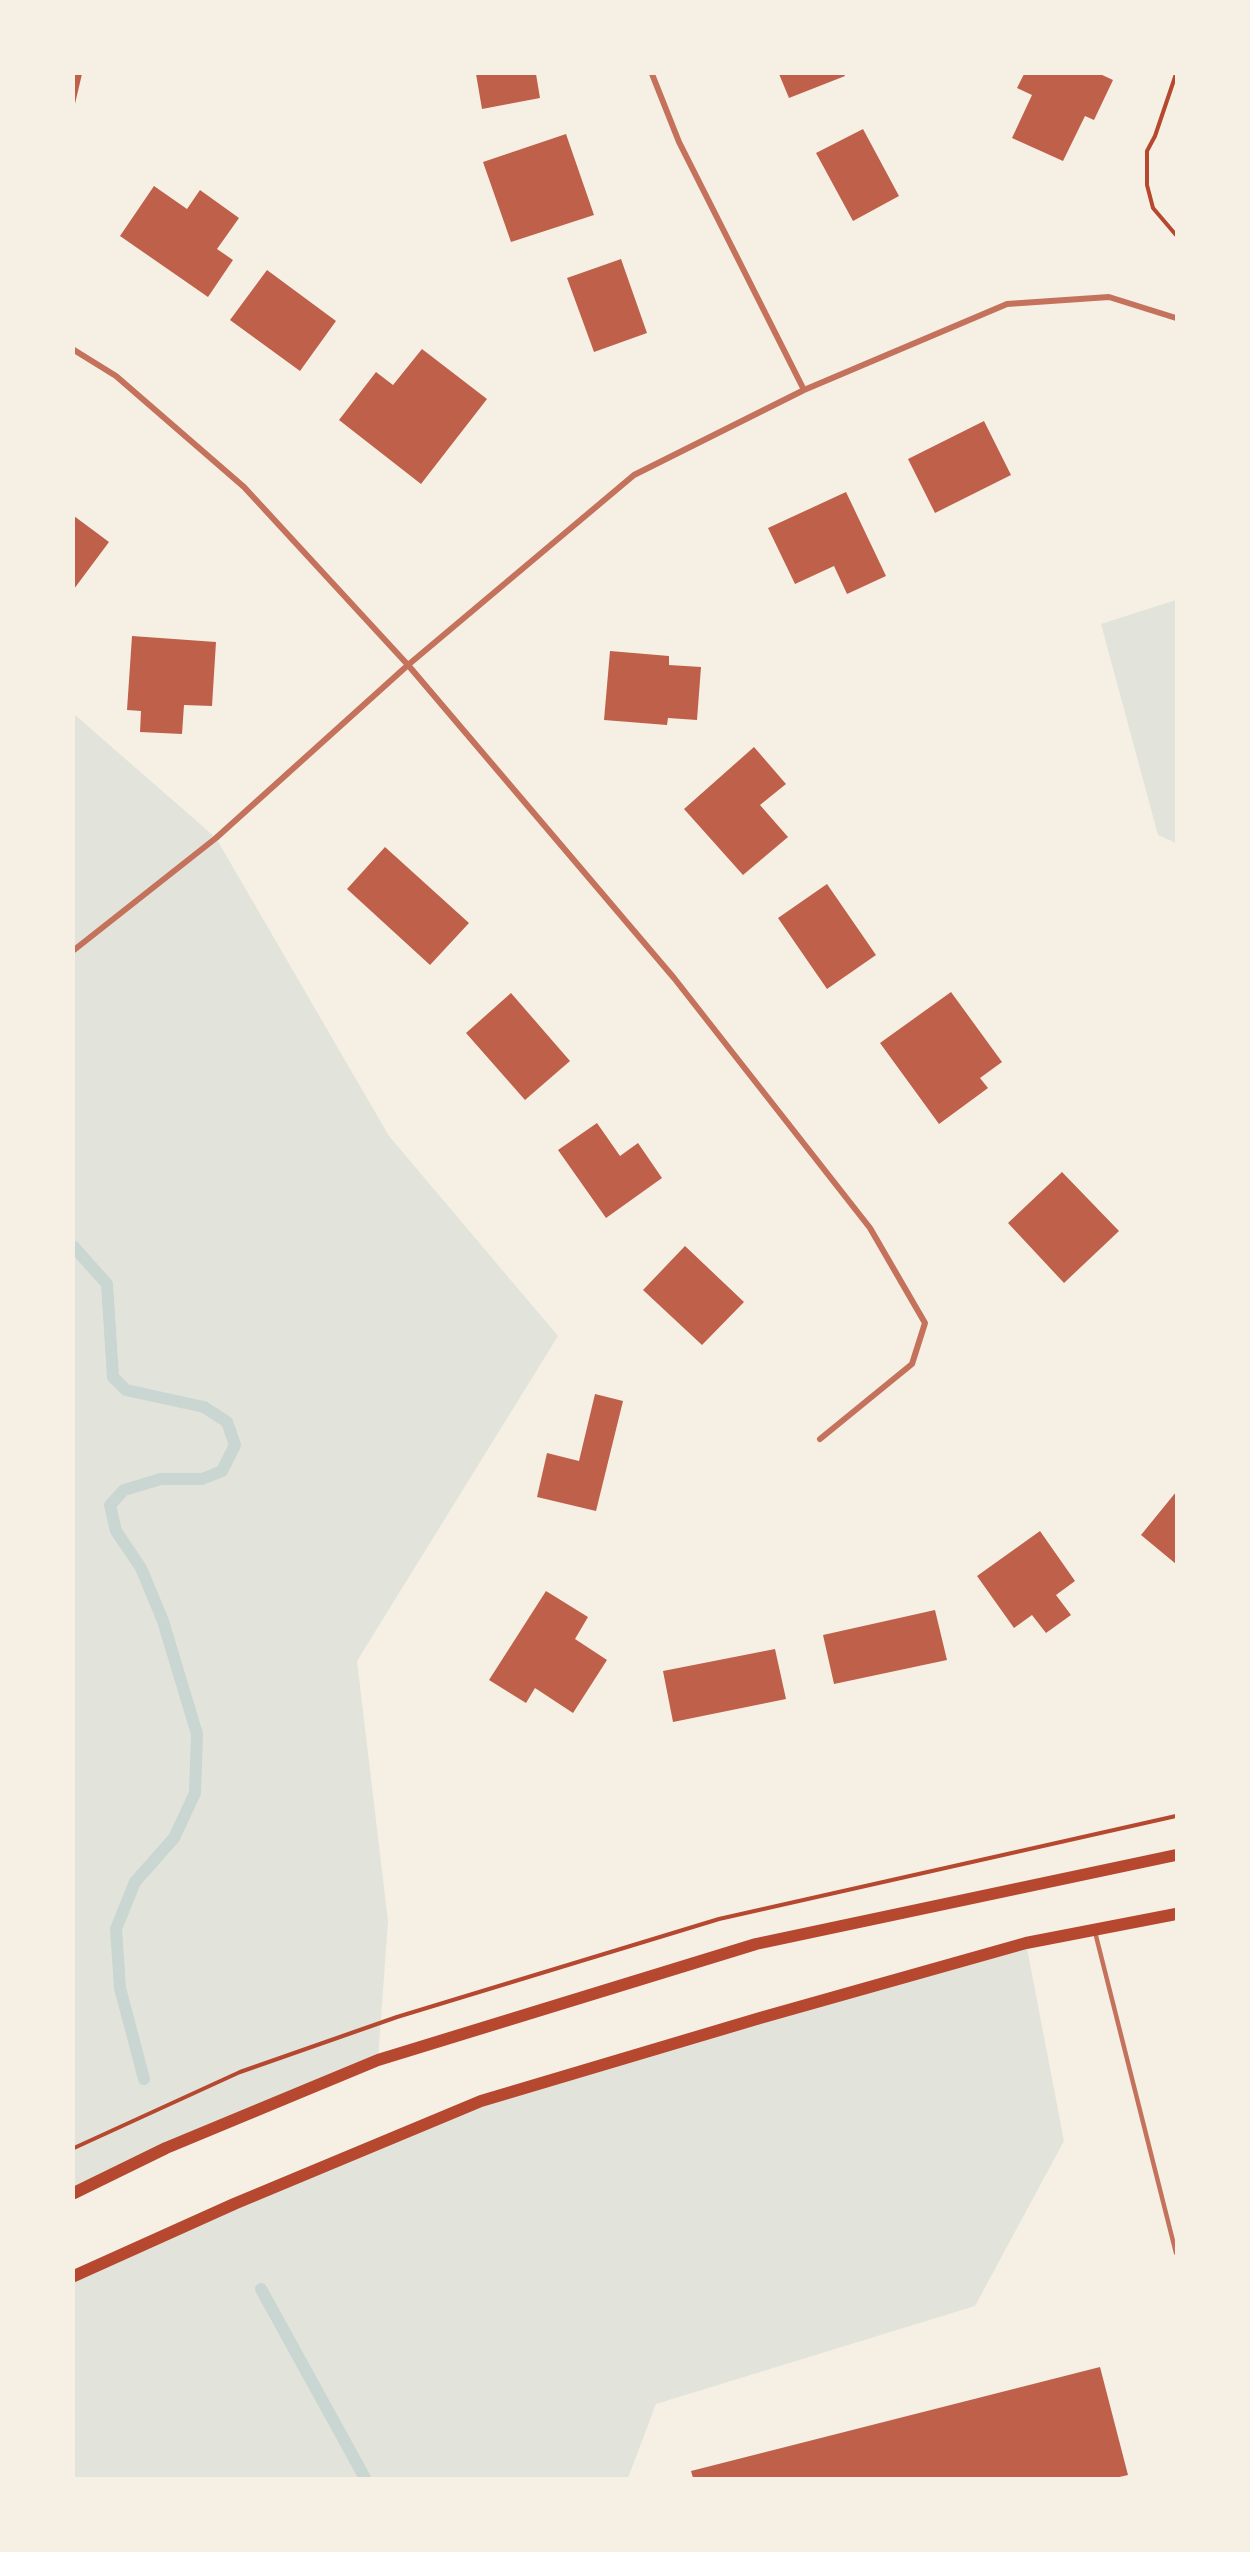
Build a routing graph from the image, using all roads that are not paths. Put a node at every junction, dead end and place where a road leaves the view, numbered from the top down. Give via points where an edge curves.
1 (652, 74) edge
2 (1176, 318) edge
3 (74, 350) edge
4 (804, 390) junction
5 (408, 665) junction
6 (74, 951) edge
7 (820, 1439) dead end
8 (1176, 1855) edge
9 (1176, 1914) edge
10 (1095, 1930) junction
11 (74, 2193) edge
12 (1176, 2253) edge
13 (74, 2276) edge

1 - 4 street via 679,142
2 - 4 street via 1109,297 1007,304
3 - 5 street via 116,376 244,487
4 - 5 street via 634,475
5 - 6 street via 216,838
5 - 7 street via 681,987 870,1228 925,1323 912,1364
8 - 11 main road via 756,1944 412,2049 166,2148
9 - 10 main road
10 - 12 lane
10 - 13 main road via 1026,1943 481,2101

